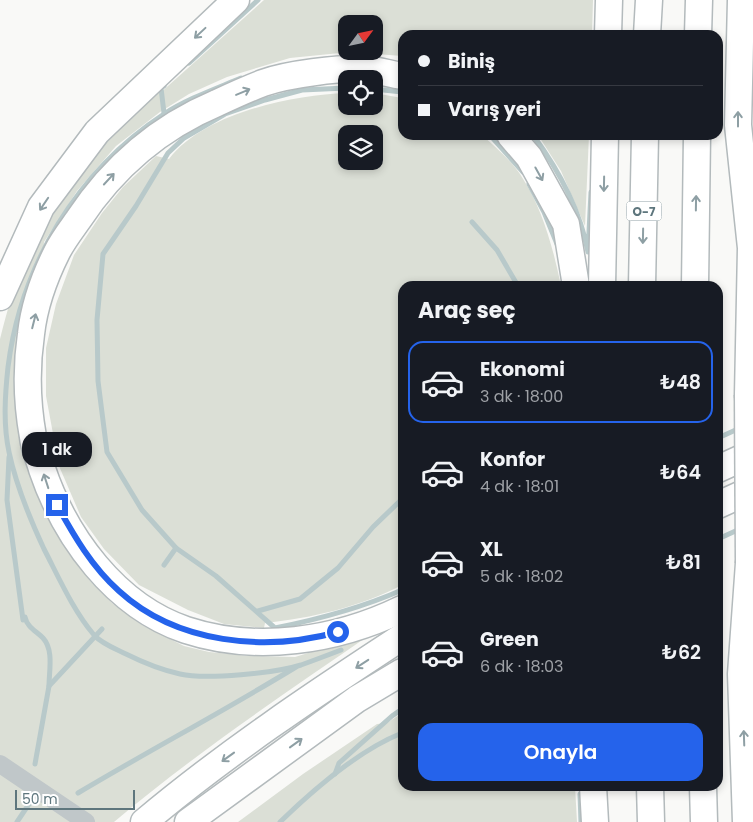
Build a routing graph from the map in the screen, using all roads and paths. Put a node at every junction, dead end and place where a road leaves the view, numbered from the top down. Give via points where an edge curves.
1 (236, 0) edge
2 (608, 0) edge
3 (648, 0) edge
4 (700, 0) edge
5 (741, 0) edge
6 (608, 30) edge
7 (647, 30) edge
8 (698, 30) edge
9 (398, 75) edge
10 (753, 139) edge
11 (515, 140) edge
12 (605, 140) edge
13 (645, 140) edge
14 (697, 140) edge
15 (751, 248) junction
16 (575, 281) edge
17 (602, 281) edge
18 (642, 281) edge
19 (695, 281) edge
20 (0, 296) edge
21 (753, 453) edge
22 (723, 467) edge
23 (753, 489) edge
24 (723, 503) edge
25 (750, 563) junction
26 (398, 611) edge
27 (398, 640) edge
28 (753, 646) edge
29 (398, 674) edge
30 (0, 764) edge
31 (242, 781) junction
32 (594, 791) edge
33 (650, 791) edge
34 (703, 791) edge
35 (86, 822) edge
36 (144, 822) edge
37 (188, 822) edge
38 (200, 822) edge
39 (595, 822) edge
40 (651, 822) edge
41 (704, 822) edge
42 (746, 822) edge

1 -> 20 highway via 97,132 40,207
2 - 6 highway
3 - 7 highway
4 - 8 highway
15 -> 5 highway via 738,125
26 -> 9 highway via 383,619 323,636 280,642 237,642 185,629 153,615 119,591 80,546 50,492 33,440 28,382 31,333 41,292 57,251 94,195 158,134 192,114 265,82 365,69
10 - 15 highway
11 -> 16 highway via 529,156 566,224
12 -> 17 highway
13 -> 18 highway, O-7
19 -> 14 highway
15 - 25 highway, bridge via 748,395
21 - 22 highway
23 - 24 highway
25 - 28 highway
42 -> 25 highway via 741,674
27 -> 36 highway via 311,696
31 -> 29 highway
30 - 35 street
31 - 37 highway
31 - 38 highway
32 - 39 highway
33 - 40 highway
34 - 41 highway

